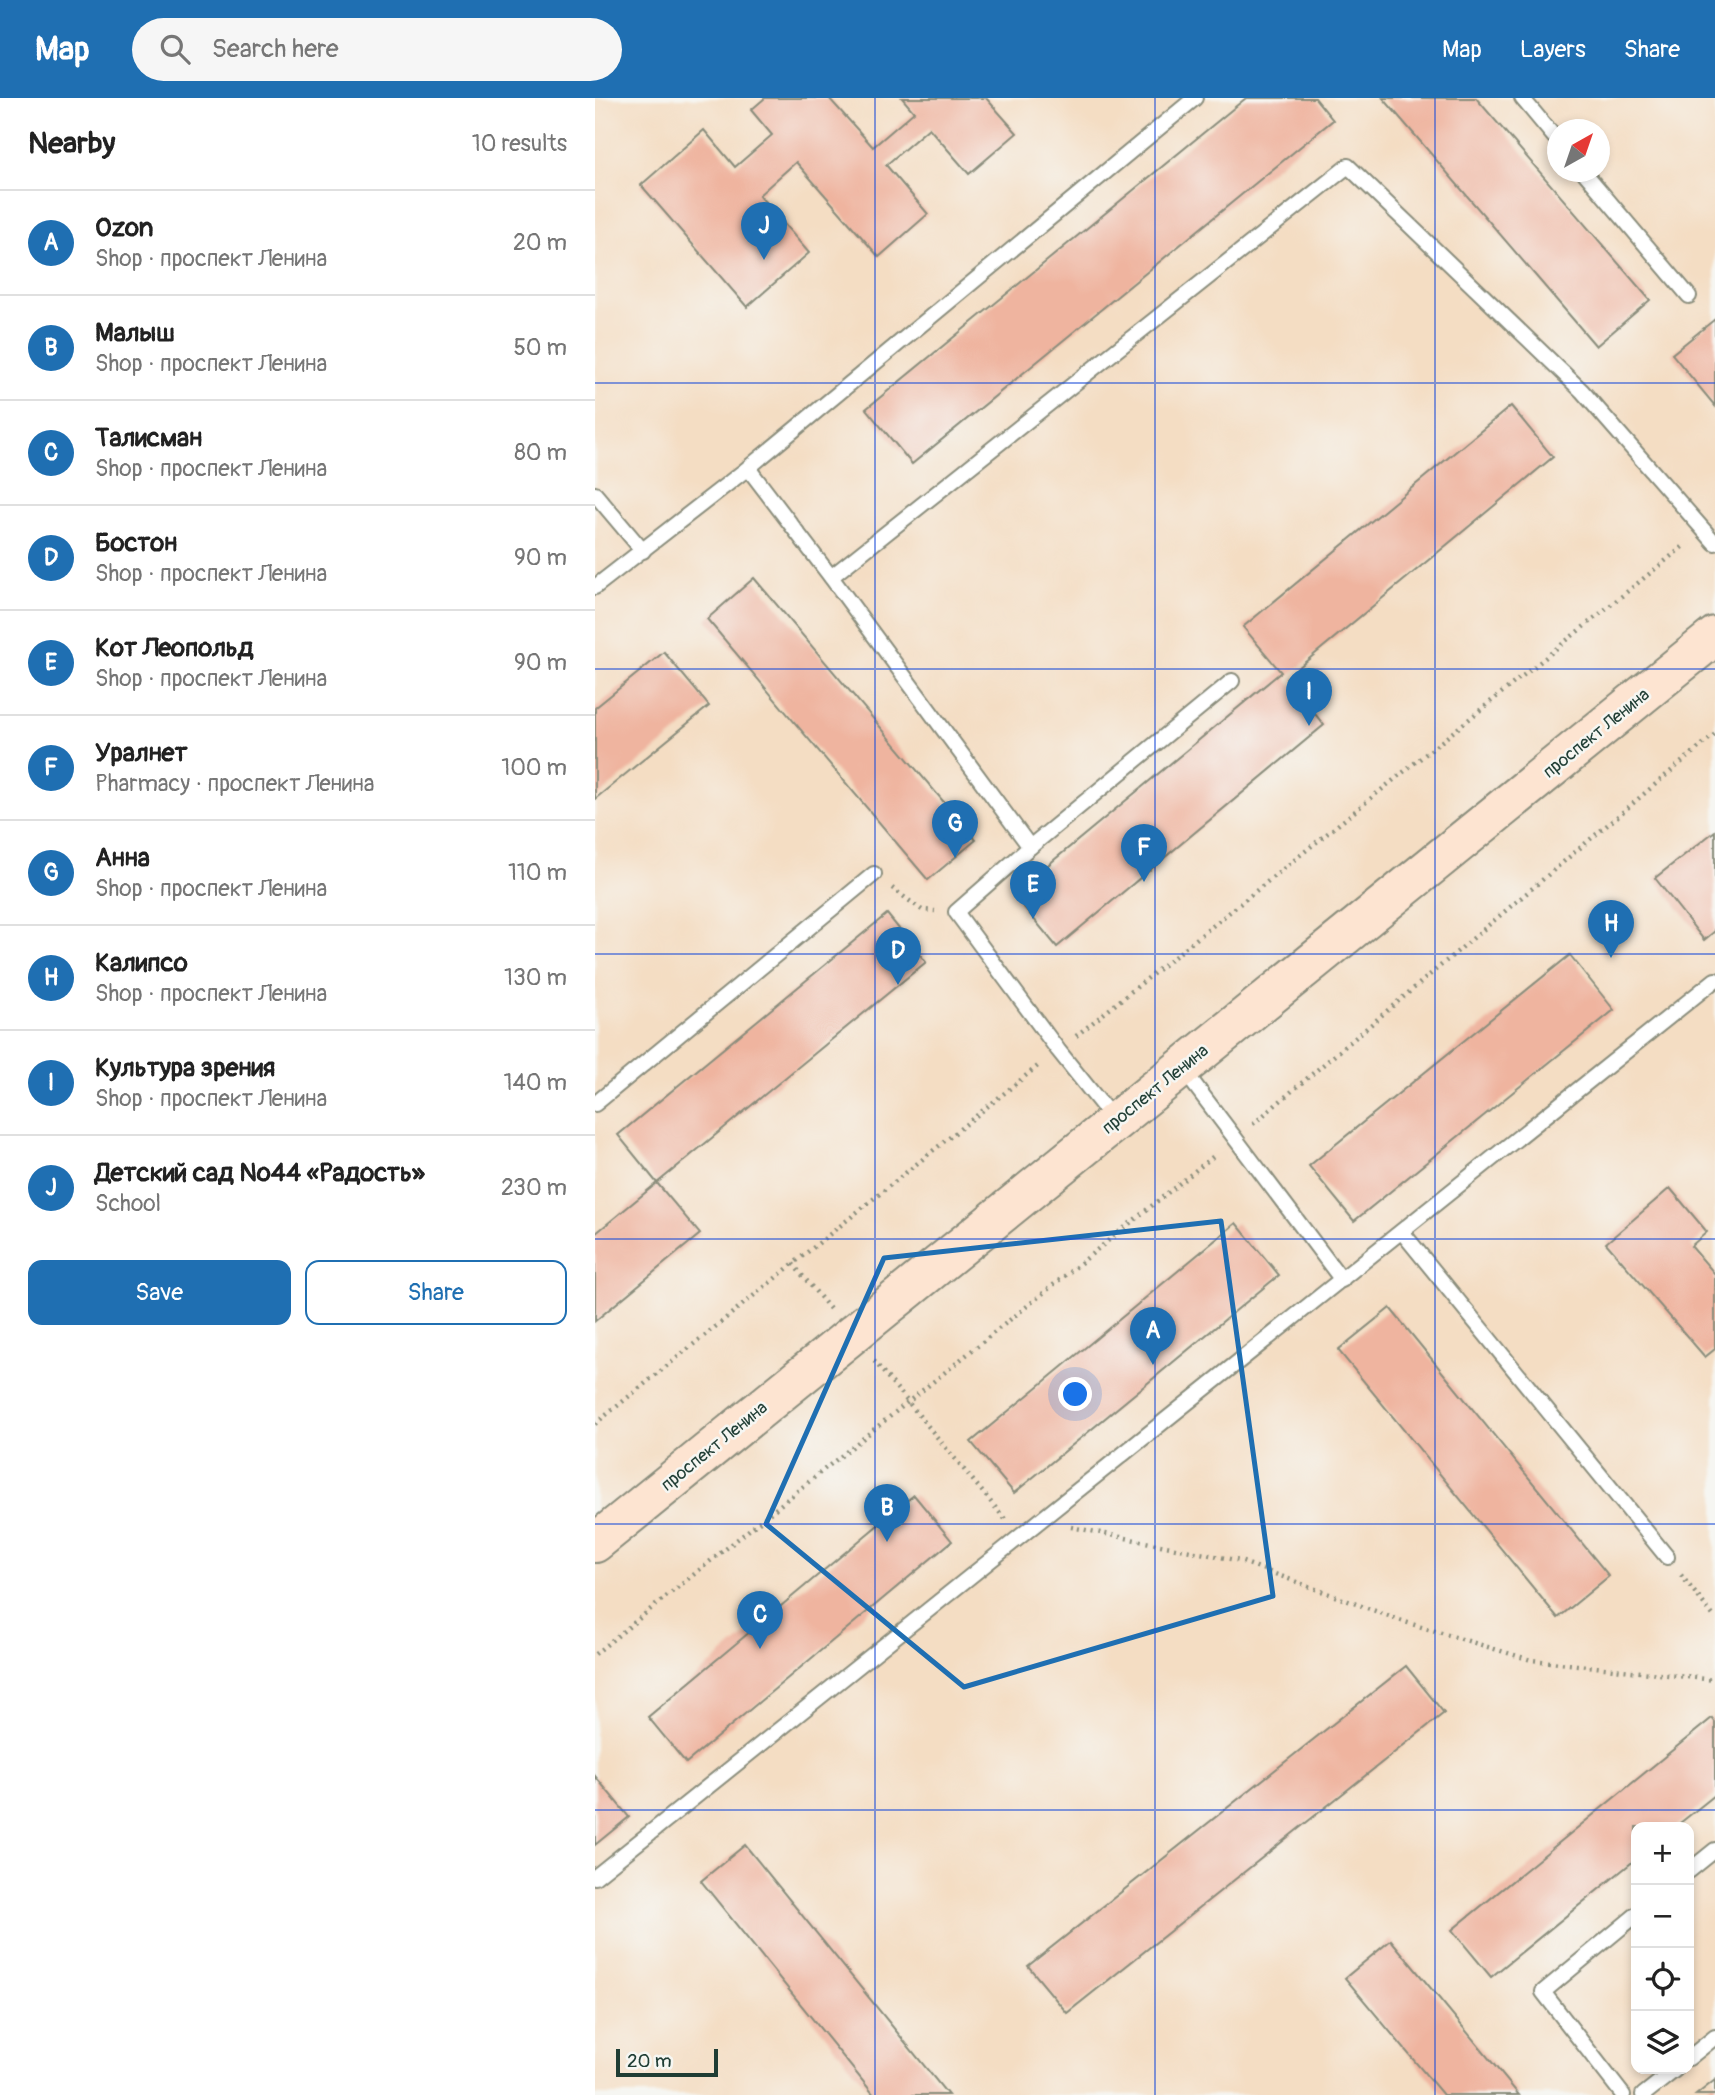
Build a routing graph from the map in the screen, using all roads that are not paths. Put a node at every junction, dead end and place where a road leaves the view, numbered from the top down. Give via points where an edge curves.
1 (1195, 98) edge
2 (1522, 98) edge
3 (1547, 128) edge
4 (1592, 182) edge
5 (1689, 296) dead end
6 (748, 468) junction
7 (595, 494) edge
8 (1715, 543) edge
9 (643, 551) junction
10 (831, 577) junction
11 (595, 587) edge
12 (1715, 636) edge
13 (1232, 681) dead end
14 (1030, 848) junction
15 (874, 874) road end
16 (1715, 979) edge
17 (1182, 1067) junction
18 (595, 1104) edge
19 (1115, 1121) junction
20 (1402, 1232) junction
21 (1342, 1280) junction
22 (595, 1543) edge
23 (1667, 1557) road end
24 (1715, 1850) edge
25 (1694, 1867) edge
26 (595, 1877) edge
27 (1631, 1918) edge
28 (1715, 2037) edge
29 (1694, 2054) edge
30 (1670, 2074) edge
31 (1623, 2095) edge
32 (1643, 2095) edge

1 - 6 lane
2 - 3 lane
4 - 5 lane
6 - 9 lane
6 - 10 lane
7 - 9 lane
8 - 10 lane via 1582,391 1348,166
9 - 11 lane
10 - 14 lane
12 - 17 street, проспект Ленина
13 - 14 lane
14 - 19 lane via 956,912
15 - 18 lane
16 - 20 lane
17 - 19 street, проспект Ленина
17 - 21 lane
19 - 22 street, проспект Ленина
20 - 21 lane
20 - 23 lane
21 - 26 lane
24 - 25 lane
27 - 31 lane via 1543,1992
28 - 29 lane
30 - 32 lane

